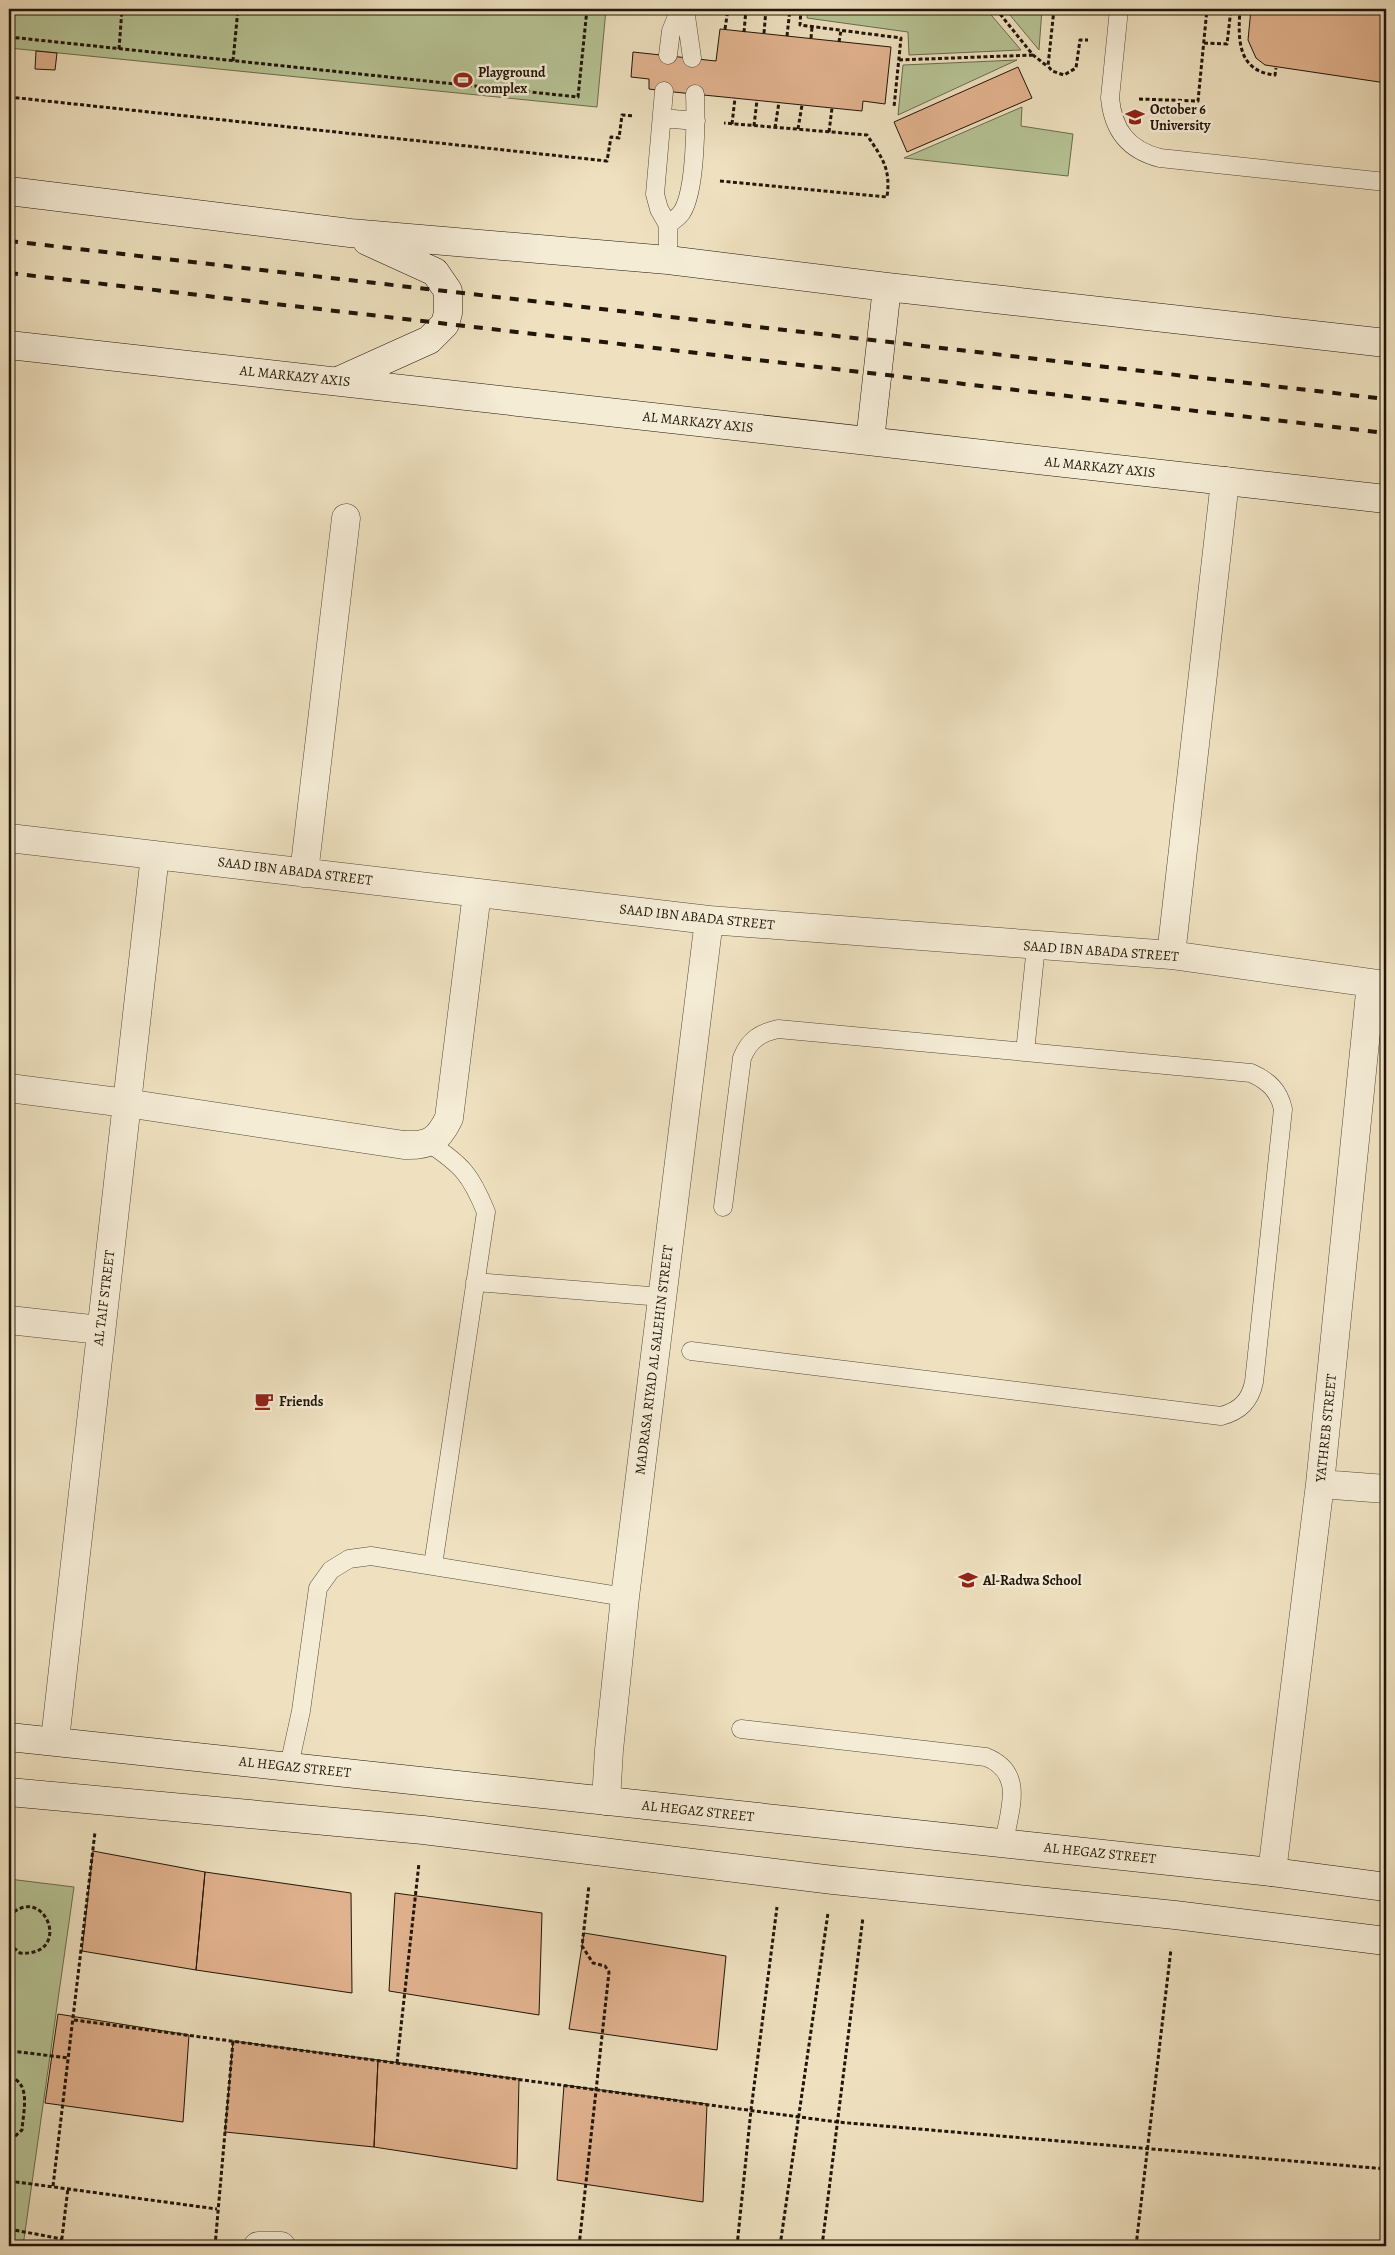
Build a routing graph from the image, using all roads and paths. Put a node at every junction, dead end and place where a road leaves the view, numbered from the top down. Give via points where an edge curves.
1 (122, 9) edge
2 (238, 9) edge
3 (587, 9) edge
4 (680, 9) edge
5 (685, 9) edge
6 (728, 9) edge
7 (746, 9) edge
8 (766, 9) edge
9 (790, 9) edge
10 (801, 9) edge
11 (996, 9) edge
12 (1054, 9) edge
13 (1119, 9) edge
14 (1207, 9) edge
15 (1231, 9) edge
16 (1240, 9) edge
17 (812, 27) junction
18 (725, 29) dead end
19 (841, 30) junction
20 (744, 32) dead end
21 (764, 33) dead end
22 (787, 36) dead end
23 (9, 37) edge
24 (811, 38) dead end
25 (839, 42) dead end
26 (1116, 43) junction
27 (1204, 43) junction
28 (119, 49) junction
29 (668, 55) dead end
30 (1034, 55) junction
31 (692, 58) dead end
32 (233, 60) junction
33 (900, 60) junction
34 (1048, 66) junction
35 (1276, 68) dead end
36 (664, 91) dead end
37 (695, 94) dead end
38 (9, 97) edge
39 (735, 98) dead end
40 (1110, 98) junction
41 (757, 100) dead end
42 (779, 102) dead end
43 (802, 105) dead end
44 (894, 107) dead end
45 (832, 108) dead end
46 (662, 118) junction
47 (696, 121) junction
48 (732, 124) junction
49 (754, 126) junction
50 (775, 128) junction
51 (798, 129) junction
52 (829, 132) junction
53 (691, 178) junction
54 (1386, 182) edge
55 (9, 191) edge
56 (668, 225) junction
57 (350, 233) junction
58 (668, 260) junction
59 (887, 287) junction
60 (1386, 343) edge
61 (9, 344) edge
62 (338, 381) junction
63 (870, 440) junction
64 (1225, 481) junction
65 (1386, 499) edge
66 (346, 518) dead end
67 (9, 838) edge
68 (155, 855) junction
69 (304, 873) junction
70 (477, 893) junction
71 (710, 920) junction
72 (1036, 946) junction
73 (1171, 955) junction
74 (1379, 984) edge
75 (1025, 1052) junction
76 (9, 1088) edge
77 (126, 1103) junction
78 (429, 1143) junction
79 (723, 1207) dead end
80 (475, 1282) junction
81 (662, 1297) junction
82 (9, 1320) edge
83 (100, 1330) junction
84 (691, 1351) dead end
85 (1320, 1484) junction
86 (1386, 1489) edge
87 (433, 1565) junction
88 (625, 1597) junction
89 (741, 1729) dead end
90 (9, 1737) edge
91 (55, 1740) junction
92 (289, 1766) junction
93 (9, 1792) edge
94 (98, 1800) junction
95 (606, 1801) junction
96 (423, 1830) junction
97 (1004, 1843) junction
98 (592, 1852) junction
99 (1272, 1872) junction
100 (781, 1874) junction
101 (833, 1880) junction
102 (867, 1884) junction
103 (1386, 1888) edge
104 (9, 1909) edge
105 (15, 1910) junction
106 (1175, 1915) junction
107 (9, 1916) edge
108 (1386, 1941) edge
109 (9, 1944) edge
110 (12, 1948) junction
111 (74, 2020) junction
112 (234, 2041) junction
113 (11, 2051) junction
114 (69, 2058) junction
115 (397, 2063) junction
116 (10, 2076) edge
117 (596, 2089) junction
118 (751, 2110) junction
119 (799, 2116) junction
120 (837, 2122) junction
121 (9, 2137) edge
122 (1148, 2148) junction
123 (1386, 2169) edge
124 (9, 2181) edge
125 (52, 2186) junction
126 (68, 2188) junction
127 (217, 2210) junction
128 (9, 2229) edge
129 (62, 2239) junction
130 (61, 2246) edge
131 (214, 2246) edge
132 (258, 2246) edge
133 (281, 2246) edge
134 (579, 2246) edge
135 (738, 2246) edge
136 (780, 2246) edge
137 (822, 2246) edge
138 (1136, 2246) edge

1 - 28 path
2 - 32 path
3 - 32 path via 578,97
4 - 29 lane via 671,30
5 - 31 lane
6 - 18 path
7 - 20 path
8 - 21 path
9 - 22 path
10 - 17 path via 800,25
11 - 30 path
12 - 34 path
13 - 26 lane
14 - 27 path
15 - 27 path via 1227,44
16 - 35 path via 1239,29 1245,58 1261,72 1275,75
17 - 19 path
17 - 24 path
19 - 25 path
19 - 33 path via 902,38
23 - 28 path
26 - 34 path via 1080,40 1076,68 1064,75
26 - 40 lane
27 - 40 path via 1198,101
28 - 32 path
30 - 33 path
30 - 34 path
33 - 44 path
36 - 46 lane
37 - 47 lane
38 - 46 path via 607,161 611,137 619,138 622,115
39 - 48 path
40 - 54 lane via 1116,126 1124,139 1146,155
41 - 49 path
42 - 50 path
43 - 51 path
45 - 52 path
46 - 47 lane
46 - 56 lane via 655,194
47 - 48 path
47 - 53 lane
48 - 49 path
49 - 50 path
50 - 51 path
51 - 52 path
52 - 53 path via 867,135 886,163 887,197
53 - 56 lane via 682,212
55 - 57 street
56 - 58 lane
57 - 58 street
57 - 62 street via 435,272 443,280 449,302 444,324 429,340
58 - 59 street
59 - 60 street
59 - 63 street
61 - 62 street, AL MARKAZY AXIS
62 - 63 street, AL MARKAZY AXIS
63 - 64 street, AL MARKAZY AXIS
64 - 65 street, AL MARKAZY AXIS
64 - 73 street
66 - 69 street
67 - 68 street, SAAD IBN ABADA STREET
68 - 69 street, SAAD IBN ABADA STREET
68 - 77 street, AL TAIF STREET
69 - 70 street, SAAD IBN ABADA STREET
70 - 71 street, SAAD IBN ABADA STREET
70 - 78 street via 449,1118 443,1130
71 - 72 street, SAAD IBN ABADA STREET
71 - 81 street, MADRASA RIYAD AL SALEHIN STREET
72 - 73 street, SAAD IBN ABADA STREET
72 - 75 lane
73 - 74 street, SAAD IBN ABADA STREET
74 - 85 street, YATHREB STREET
75 - 79 lane via 778,1029 765,1032 753,1039 742,1058
75 - 84 lane via 1251,1073 1262,1078 1276,1092 1283,1110 1254,1382 1244,1405 1222,1416
76 - 77 street
77 - 78 street via 404,1145
77 - 83 street, AL TAIF STREET
78 - 80 lane via 455,1160 475,1184 486,1212
80 - 81 lane
80 - 87 lane
81 - 88 street, MADRASA RIYAD AL SALEHIN STREET
82 - 83 street
83 - 91 street, AL TAIF STREET
85 - 86 street
85 - 99 street, YATHREB STREET
87 - 88 lane
87 - 92 lane via 371,1556 349,1559 331,1570 318,1588 301,1711
88 - 95 street, MADRASA RIYAD AL SALEHIN STREET
89 - 97 lane via 986,1757 1010,1776 1013,1787
90 - 91 street, AL HEGAZ STREET
91 - 92 street, AL HEGAZ STREET
92 - 95 street, AL HEGAZ STREET
93 - 94 street
94 - 96 street
94 - 111 path
95 - 97 street, AL HEGAZ STREET
96 - 98 street
96 - 115 path
97 - 99 street, AL HEGAZ STREET
98 - 100 street
98 - 117 path via 582,1946 593,1963 605,1966 609,1972
99 - 103 street, AL HEGAZ STREET
100 - 101 street
100 - 118 path
101 - 102 street
101 - 119 path
102 - 106 street
102 - 120 path
104 - 105 path
105 - 107 path
105 - 110 path via 24,1907 41,1911 47,1918 50,1936 39,1951 20,1953
106 - 108 street
106 - 122 path
109 - 110 path
110 - 113 path
111 - 112 path
111 - 114 path
112 - 115 path
112 - 127 path
113 - 114 path
113 - 116 path
114 - 125 path
115 - 117 path
116 - 121 path via 25,2089 22,2130
117 - 118 path
117 - 134 path
118 - 119 path
118 - 135 path
119 - 120 path
119 - 136 path
120 - 122 path
120 - 137 path
122 - 123 path
122 - 138 path
124 - 125 path
125 - 126 path
126 - 127 path
126 - 129 path
127 - 131 path
128 - 129 path
129 - 130 path
132 - 133 street

